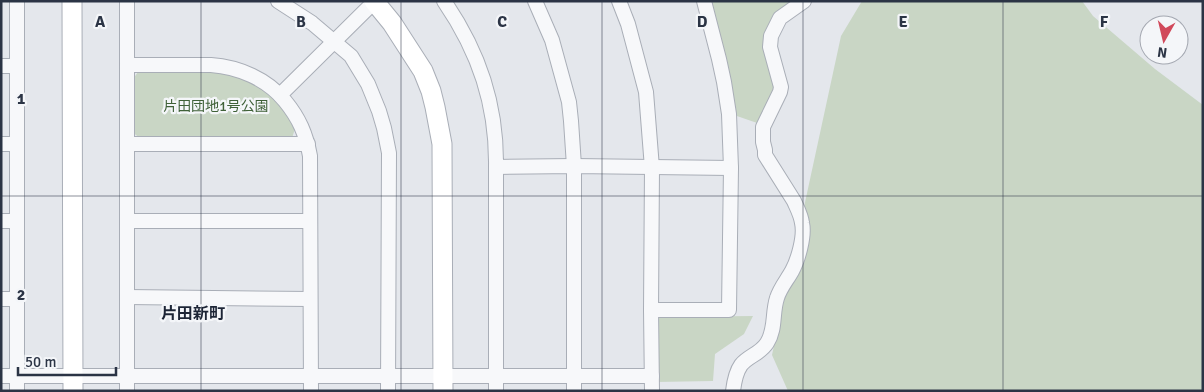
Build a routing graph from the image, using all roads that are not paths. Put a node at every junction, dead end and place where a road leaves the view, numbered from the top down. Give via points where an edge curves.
1 (17, 1) edge
2 (72, 1) edge
3 (127, 1) edge
4 (278, 1) edge
5 (374, 1) edge
6 (444, 1) edge
7 (535, 1) edge
8 (619, 1) edge
9 (704, 1) edge
10 (804, 1) edge
11 (335, 41) junction
12 (1, 66) edge
13 (17, 66) junction
14 (127, 66) junction
15 (280, 95) junction
16 (1, 144) edge
17 (17, 144) junction
18 (127, 144) junction
19 (308, 144) junction
20 (574, 166) junction
21 (496, 167) junction
22 (652, 168) junction
23 (730, 168) junction
24 (1, 221) edge
25 (17, 221) junction
26 (127, 221) junction
27 (310, 221) junction
28 (127, 297) junction
29 (1, 299) edge
30 (17, 299) junction
31 (310, 299) junction
32 (651, 310) junction
33 (1, 376) edge
34 (17, 376) junction
35 (127, 376) junction
36 (311, 376) junction
37 (388, 376) junction
38 (496, 376) junction
39 (574, 376) junction
40 (652, 376) junction
41 (443, 383) edge
42 (73, 384) edge
43 (17, 391) edge
44 (127, 391) edge
45 (310, 391) edge
46 (388, 391) edge
47 (496, 391) edge
48 (574, 391) edge
49 (652, 391) edge
50 (733, 391) edge

1 - 13 street
2 - 42 street
3 - 14 street
4 - 11 street
5 - 11 street
5 - 41 street via 423,71 440,126
6 - 21 street via 468,41 481,71 490,100
7 - 20 street via 552,40 569,102
8 - 22 street via 646,92
9 - 23 street via 720,59 729,114
10 - 50 street via 780,18 771,36 770,47 780,92 763,127 765,155 794,201 802,222 802,240 796,264 776,300 771,336 759,353 740,366
11 - 15 street
11 - 37 street via 351,56 373,96 389,153
12 - 13 street
13 - 17 street
14 - 15 street via 212,65 229,68 256,77
14 - 18 street
15 - 19 street via 296,114
16 - 17 street
17 - 25 street
18 - 19 street
18 - 26 street
19 - 27 street
20 - 21 street
20 - 22 street
20 - 39 street
21 - 38 street
22 - 23 street
22 - 32 street
23 - 32 street via 729,310
24 - 25 street
25 - 30 street
26 - 27 street
26 - 28 street
27 - 31 street
28 - 31 street
28 - 35 street
29 - 30 street
30 - 34 street
31 - 36 street
32 - 40 street
33 - 34 street
34 - 42 street
34 - 43 street
35 - 36 street
35 - 42 street
35 - 44 street
36 - 37 street
36 - 45 street
37 - 41 street
37 - 46 street
38 - 39 street
38 - 41 street
38 - 47 street
39 - 40 street
39 - 48 street
40 - 49 street

